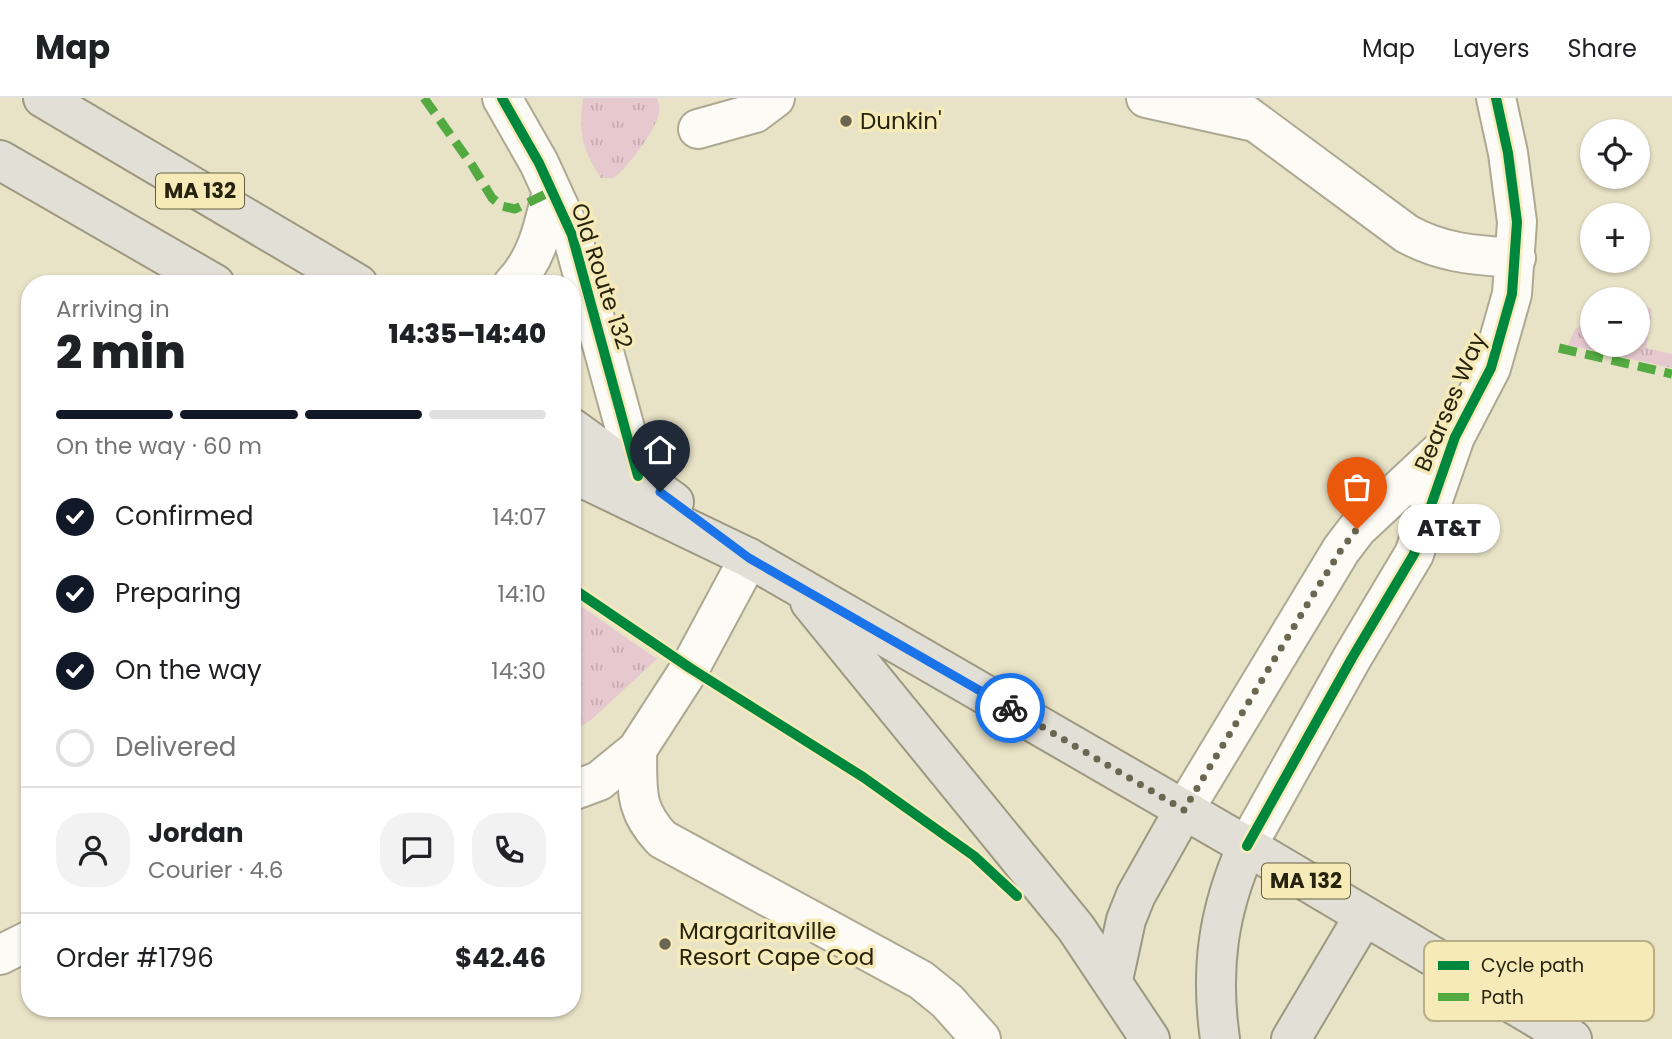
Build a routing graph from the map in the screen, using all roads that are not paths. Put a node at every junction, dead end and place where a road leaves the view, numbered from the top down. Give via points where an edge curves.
1 (43, 98) edge
2 (775, 98) edge
3 (1146, 98) edge
4 (1223, 98) edge
5 (1496, 98) edge
6 (509, 101) edge
7 (1255, 122) junction
8 (698, 129) dead end
9 (0, 160) edge
10 (552, 191) junction
11 (1516, 258) junction
12 (199, 275) edge
13 (343, 275) edge
14 (520, 275) edge
15 (581, 435) edge
16 (1455, 437) junction
17 (638, 476) junction
18 (581, 477) edge
19 (749, 558) junction
20 (795, 584) junction
21 (638, 750) junction
22 (581, 788) edge
23 (1184, 810) junction
24 (1247, 846) junction
25 (1364, 916) junction
26 (21, 944) edge
27 (1424, 951) edge
28 (0, 955) edge
29 (1113, 980) junction
30 (1542, 1021) edge
31 (981, 1039) edge
32 (1150, 1039) edge
33 (1220, 1039) edge
34 (1291, 1039) edge
35 (1572, 1039) edge

1 - 13 main road, MA 132
2 - 8 street via 755,113
3 - 7 street
4 - 7 street
5 - 11 street, Bearses Way via 1514,192
6 - 10 street, Old Route 132
7 - 11 street via 1428,246
9 - 12 main road
10 - 14 street, Old Route 132 via 540,241
10 - 17 street, Old Route 132 via 572,235
11 - 16 street, Bearses Way via 1512,294 1491,368
15 - 17 main road, MA 132
16 - 23 street, Bearses Way via 1357,529 1341,550
16 - 24 street, Bearses Way via 1414,554
17 - 19 main road, MA 132
18 - 19 main road, MA 132
19 - 20 main road, MA 132
19 - 21 street via 690,668
20 - 23 main road, MA 132
20 - 29 main road via 1076,928
21 - 22 street via 599,781
21 - 31 street via 638,802 647,823 662,839 921,980
23 - 24 main road, MA 132
23 - 29 main road, Bearses Way via 1136,895
24 - 25 main road, MA 132
24 - 33 main road, Bearses Way via 1220,925 1216,993
25 - 27 main road, MA 132
25 - 34 main road
26 - 28 street
29 - 32 main road
30 - 35 main road, MA 132

